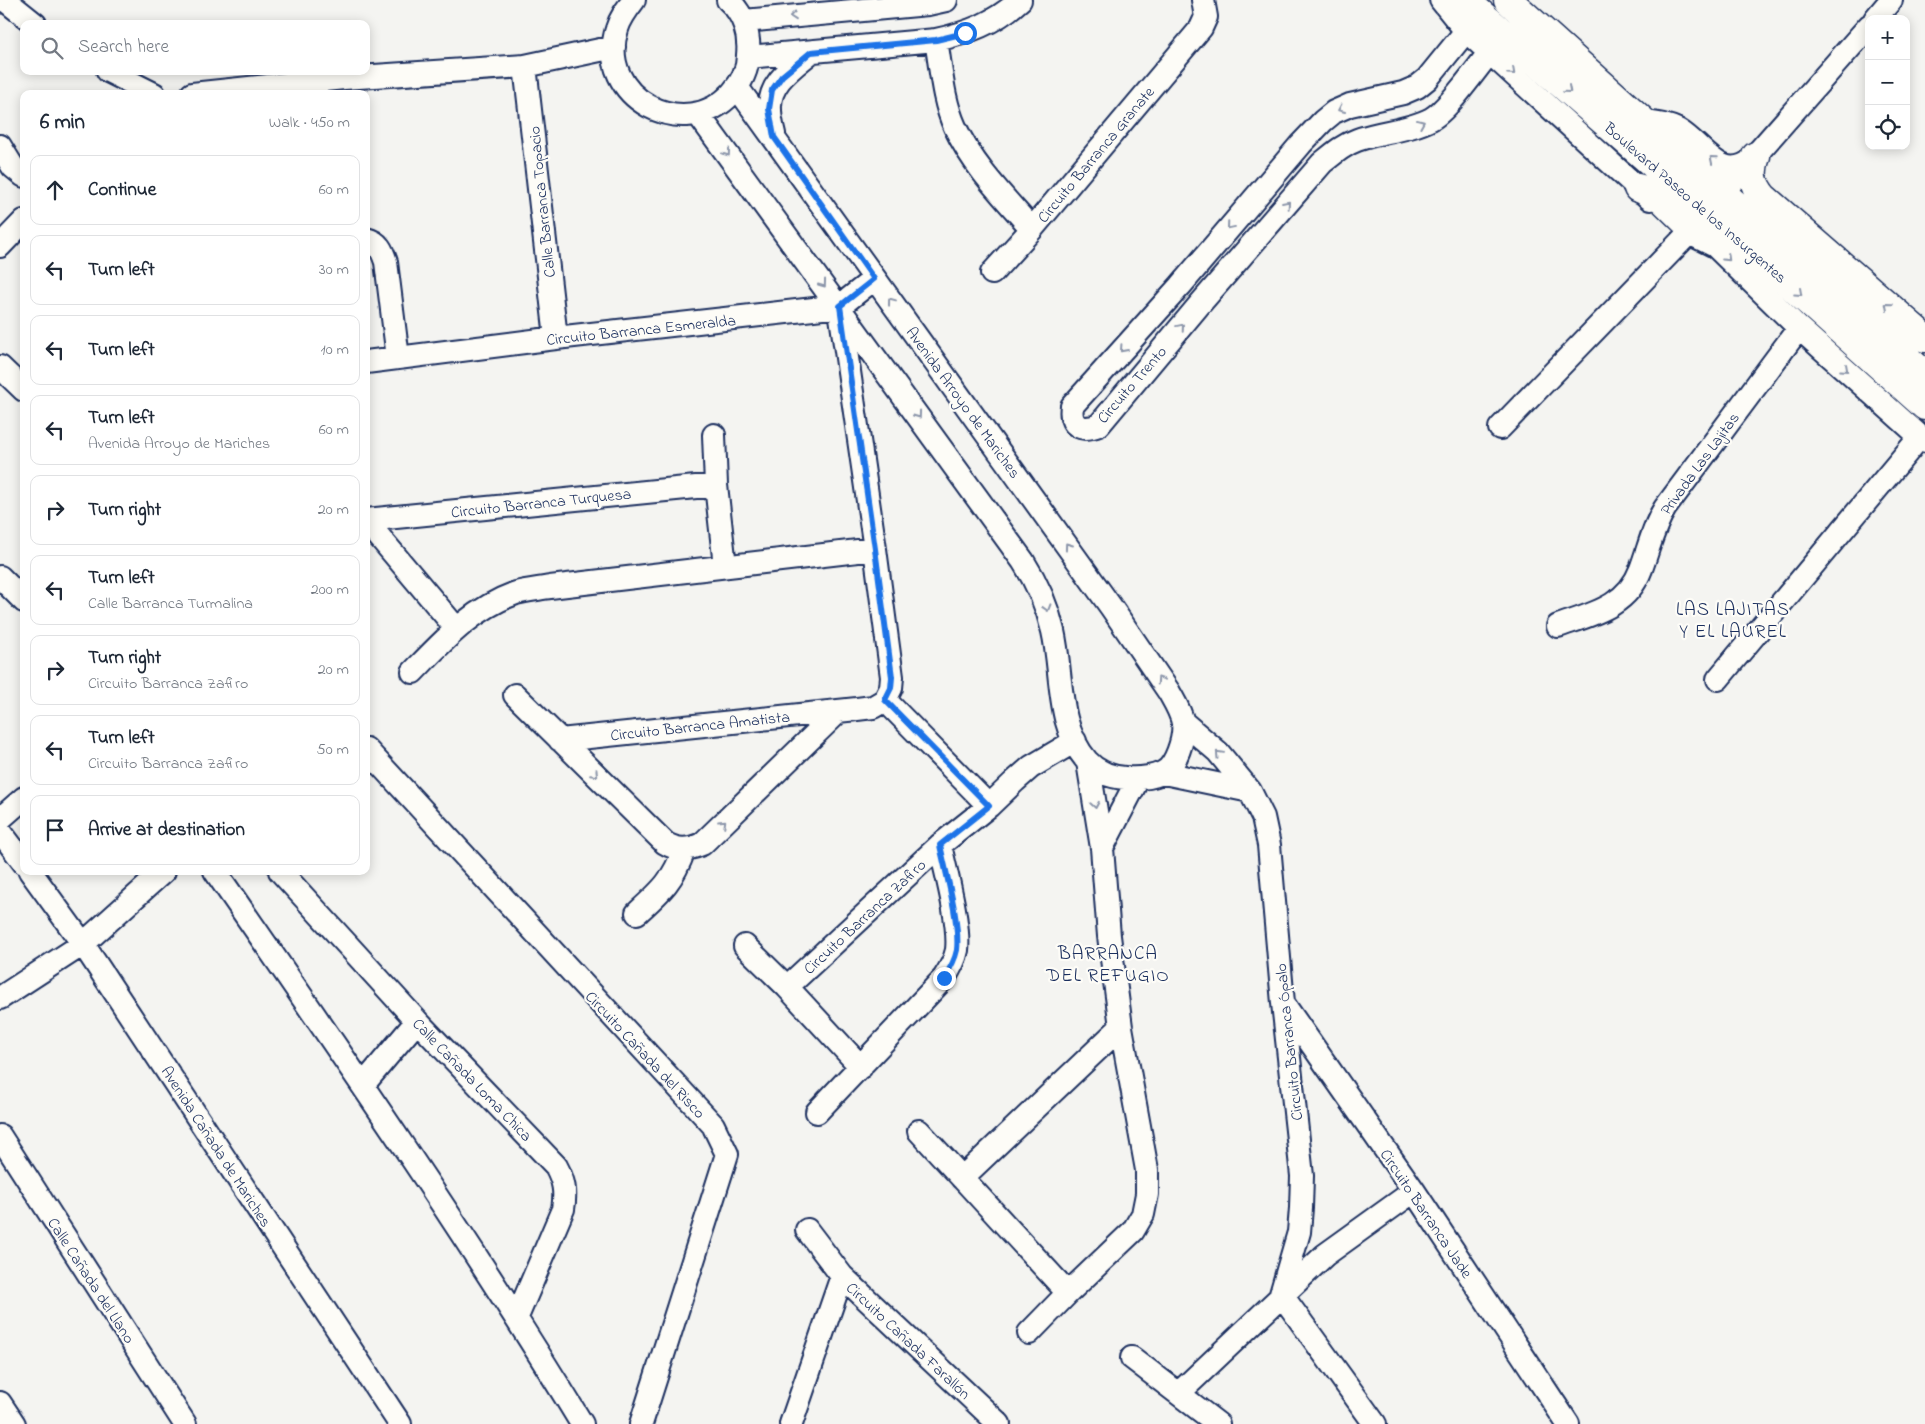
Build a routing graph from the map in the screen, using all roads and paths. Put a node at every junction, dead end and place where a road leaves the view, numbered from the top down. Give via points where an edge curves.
1 (6, 0) edge
2 (728, 0) edge
3 (946, 0) edge
4 (1020, 0) edge
5 (1203, 0) edge
6 (1441, 0) edge
7 (1465, 0) edge
8 (1508, 0) edge
9 (1891, 0) edge
10 (880, 4) edge
11 (623, 5) edge
12 (1878, 15) edge
13 (30, 20) edge
14 (744, 21) junction
15 (1466, 31) junction
16 (1865, 31) edge
17 (936, 40) junction
18 (614, 46) junction
19 (811, 52) junction
20 (1490, 52) junction
21 (748, 57) junction
22 (525, 66) junction
23 (116, 75) edge
24 (737, 87) junction
25 (146, 90) edge
26 (230, 90) edge
27 (1373, 100) junction
28 (698, 114) junction
29 (1644, 122) junction
30 (1383, 133) junction
31 (774, 137) junction
32 (1301, 144) junction
33 (0, 146) edge
34 (1756, 156) junction
35 (1322, 163) junction
36 (20, 173) edge
37 (1638, 188) junction
38 (1722, 193) junction
39 (1733, 218) junction
40 (1791, 222) junction
41 (20, 225) edge
42 (1032, 229) junction
43 (1688, 234) junction
44 (370, 240) edge
45 (0, 246) edge
46 (992, 273) dead end
47 (874, 279) junction
48 (1180, 286) junction
49 (1200, 304) junction
50 (840, 306) junction
51 (1799, 328) junction
52 (556, 338) junction
53 (1925, 338) edge
54 (398, 358) junction
55 (370, 362) edge
56 (0, 367) edge
57 (1925, 375) edge
58 (20, 386) edge
59 (1925, 406) edge
60 (1500, 428) dead end
61 (714, 434) dead end
62 (1923, 439) edge
63 (716, 484) junction
64 (370, 520) edge
65 (370, 525) edge
66 (875, 549) junction
67 (725, 566) junction
68 (0, 577) edge
69 (20, 597) edge
70 (1558, 626) dead end
71 (456, 628) junction
72 (413, 672) dead end
73 (1718, 679) dead end
74 (515, 695) dead end
75 (885, 700) junction
76 (839, 711) junction
77 (1183, 722) junction
78 (560, 740) junction
79 (1075, 742) junction
80 (370, 753) edge
81 (1088, 762) junction
82 (1164, 773) junction
83 (1138, 779) junction
84 (1250, 791) junction
85 (20, 801) edge
86 (989, 806) junction
87 (0, 818) edge
88 (0, 830) edge
89 (940, 845) junction
90 (1102, 848) junction
91 (684, 850) junction
92 (20, 858) edge
93 (33, 875) edge
94 (160, 875) edge
95 (217, 875) edge
96 (284, 875) edge
97 (637, 913) dead end
98 (83, 944) junction
99 (745, 946) dead end
100 (788, 987) junction
101 (0, 998) edge
102 (1283, 1004) junction
103 (417, 1021) junction
104 (1121, 1027) junction
105 (861, 1067) junction
106 (363, 1084) junction
107 (817, 1112) dead end
108 (919, 1130) dead end
109 (0, 1136) edge
110 (962, 1178) junction
111 (1414, 1191) junction
112 (807, 1230) dead end
113 (1299, 1232) junction
114 (1325, 1255) junction
115 (842, 1276) junction
116 (1068, 1293) junction
117 (1281, 1294) junction
118 (517, 1317) junction
119 (1029, 1333) dead end
120 (1132, 1358) dead end
121 (1179, 1392) junction
122 (0, 1403) edge
123 (14, 1424) edge
124 (185, 1424) edge
125 (400, 1424) edge
126 (582, 1424) edge
127 (641, 1424) edge
128 (792, 1424) edge
129 (999, 1424) edge
130 (1218, 1424) edge
131 (1375, 1424) edge
132 (1568, 1424) edge

1 - 13 street
2 - 14 street
3 - 10 street
4 - 17 street via 992,21 965,33
5 - 42 street, Circuito Barranca Granate via 1206,16 1201,28
6 - 15 street
7 -> 39 main road, Boulevard Paseo de los Insurgentes
8 - 29 main road, Boulevard Paseo de los Insurgentes
9 - 12 street
10 -> 14 street
11 - 18 street
14 - 21 street via 749,39
15 - 20 street
15 - 27 street, Circuito Trento via 1417,88
16 - 34 street
17 - 19 street
17 - 42 street, Circuito Barranca Granate via 946,97 954,126 966,150
18 - 22 street
18 - 28 street via 616,67 625,86 639,101 657,111 678,116
19 - 21 street
19 - 31 street via 782,76 772,90 769,109
30 -> 20 street, Circuito Trento via 1417,125 1434,117
20 -> 37 street
21 - 24 street via 745,73
22 - 26 street via 344,78
22 - 52 street, Calle Barranca Topacio
23 - 25 street
24 - 28 street via 720,103
24 - 31 street, Avenida Arroyo de Mariches
27 - 30 street
27 -> 32 street, Circuito Trento via 1334,112
28 -> 50 street
34 -> 29 street via 1740,167 1722,167 1678,130
29 - 38 main road, Boulevard Paseo de los Insurgentes
30 - 35 street, Circuito Trento via 1358,139
31 - 47 street, Avenida Arroyo de Mariches
32 - 35 street
32 -> 48 street, Circuito Trento
33 - 36 street
34 - 38 street
34 - 40 main road via 1752,168 1756,188
49 -> 35 street, Circuito Trento
37 - 39 main road via 1657,194 1695,231 1705,233
37 - 43 street
38 - 39 main road, Boulevard Paseo de los Insurgentes
39 - 40 main road via 1755,207 1768,207
39 - 57 main road, Boulevard Paseo de los Insurgentes
39 -> 59 main road, Boulevard Paseo de los Insurgentes
53 -> 40 main road
41 - 45 street
42 - 46 street
43 -> 51 street via 1715,246
43 - 60 street
44 - 54 street via 382,248 386,262
47 - 50 street
77 -> 47 street, Avenida Arroyo de Mariches via 1169,692 1112,607
48 - 49 street
48 -> 49 street, Circuito Trento via 1072,406 1074,424 1082,428 1099,425
50 - 52 street, Circuito Barranca Esmeralda
50 - 66 street
50 -> 79 street via 1024,561 1037,584 1054,632 1065,715
51 -> 62 street
51 - 70 street, Privada Las Lajitas via 1665,508 1632,588 1617,603
52 - 54 street, Circuito Barranca Esmeralda
54 - 55 street, Circuito Barranca Esmeralda
56 - 58 street
61 - 63 street
62 - 73 street
63 - 64 street, Circuito Barranca Turquesa
63 - 67 street
65 - 71 street, Circuito Barranca Turquesa
66 - 67 street
66 - 75 street via 892,677
67 - 71 street via 517,593 487,606
68 - 69 street
71 - 72 street
74 - 78 street
75 - 76 street, Circuito Barranca Amatista via 873,707
75 - 86 street
76 - 78 street, Circuito Barranca Amatista
91 -> 76 street, Circuito Barranca Amatista via 702,844
77 - 82 street via 1176,759
84 -> 77 street, Circuito Barranca Ópalo via 1218,752
78 -> 91 street via 665,843
79 - 81 street
79 - 86 street, Circuito Barranca Zafiro via 1031,767
80 - 127 street, Circuito Cañada del Risco via 713,1125 727,1154
81 - 83 street via 1101,772
81 -> 90 street
82 - 83 street
82 - 84 street
83 - 90 street
84 - 102 street, Circuito Barranca Ópalo via 1263,817 1269,845
85 - 87 street
86 - 89 street, Circuito Barranca Zafiro
88 - 92 street
89 - 100 street, Circuito Barranca Zafiro
89 - 105 street, Circuito Barranca Zafiro via 957,932 957,950 952,965 944,978
90 - 104 street
91 - 97 street via 677,870 665,887
93 - 98 street, Avenida Cañada de Mariches
94 - 98 street
95 - 106 street
96 - 103 street, Calle Cañada Loma Chica
98 - 101 street
98 - 125 street, Avenida Cañada de Mariches
99 - 100 street, Circuito Barranca Zafiro
100 - 105 street, Circuito Barranca Zafiro
102 - 111 street, Circuito Barranca Jade
102 - 113 street, Circuito Barranca Ópalo via 1302,1176
103 - 106 street
103 - 118 street, Calle Cañada Loma Chica via 556,1166 563,1179 566,1195 563,1209
104 - 110 street
104 - 116 street via 1147,1170 1148,1194 1143,1214 1133,1231
105 - 107 street, Circuito Barranca Zafiro
106 - 118 street
108 - 110 street
109 - 124 street, Calle Cañada del Llano
110 - 116 street
111 - 114 street, Circuito Barranca Ópalo
111 - 132 street, Circuito Barranca Jade
112 - 115 street, Circuito Cañada Farallón
113 - 114 street
113 - 117 street, Circuito Barranca Ópalo
114 - 117 street, Circuito Barranca Ópalo
115 - 128 street, Circuito Cañada Farallón
115 - 129 street, Circuito Cañada Farallón
116 - 119 street
117 - 121 street, Circuito Barranca Ópalo
117 - 131 street
118 - 126 street
120 - 121 street
121 - 130 street
122 - 123 street

